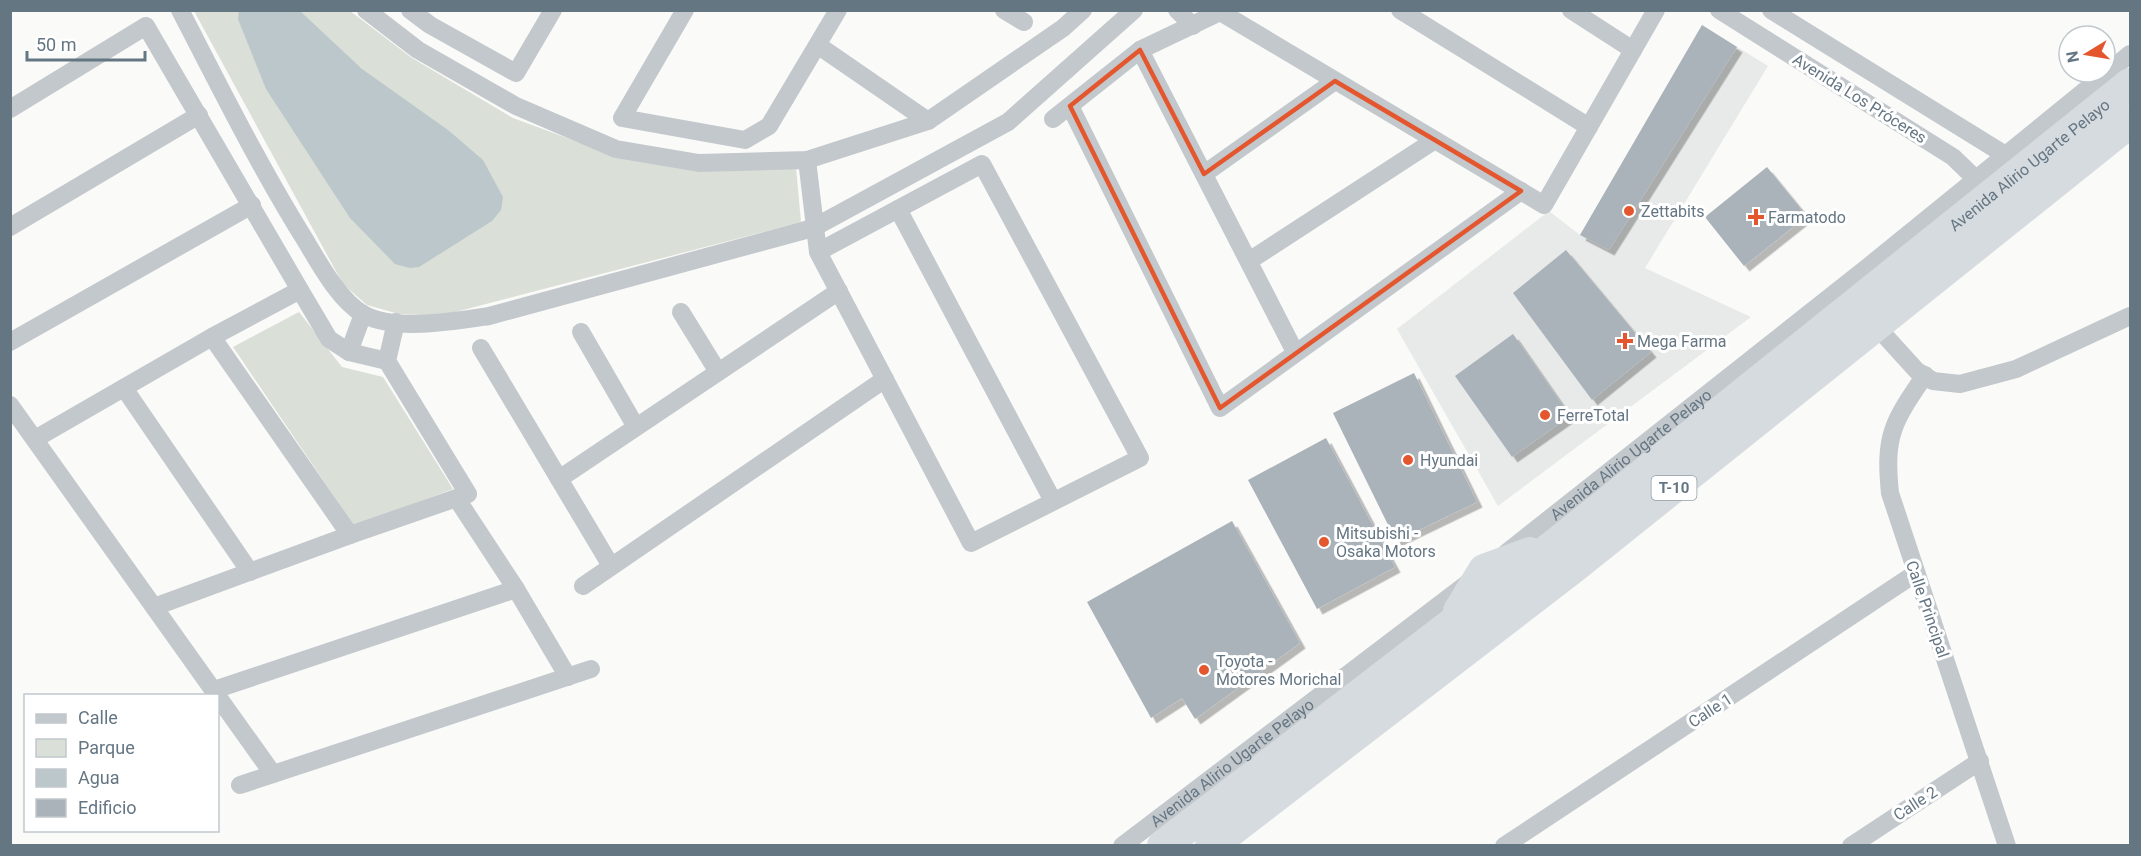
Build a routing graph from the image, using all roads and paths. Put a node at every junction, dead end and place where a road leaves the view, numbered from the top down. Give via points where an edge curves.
1 (180, 10) edge
2 (366, 10) edge
3 (410, 10) edge
4 (553, 10) edge
5 (685, 10) edge
6 (838, 10) edge
7 (1004, 10) edge
8 (1083, 10) edge
9 (1134, 10) edge
10 (1177, 10) edge
11 (1400, 10) edge
12 (1571, 10) edge
13 (1656, 10) edge
14 (1719, 10) edge
15 (1771, 10) edge
16 (1223, 12) edge
17 (1744, 17) edge
18 (434, 18) edge
19 (1024, 22) dead end
20 (1193, 26) junction
21 (819, 46) junction
22 (418, 50) junction
23 (1140, 50) junction
24 (1633, 50) junction
25 (2130, 54) edge
26 (1872, 72) junction
27 (1335, 81) junction
28 (2130, 84) edge
29 (1857, 96) junction
30 (1070, 106) junction
31 (10, 110) edge
32 (199, 115) junction
33 (1053, 119) dead end
34 (928, 121) junction
35 (2130, 122) edge
36 (1589, 127) junction
37 (1435, 140) junction
38 (807, 160) junction
39 (2016, 162) junction
40 (1204, 174) junction
41 (1984, 188) junction
42 (1521, 191) junction
43 (252, 205) junction
44 (898, 209) junction
45 (10, 227) edge
46 (813, 228) junction
47 (818, 252) junction
48 (1249, 261) junction
49 (300, 290) junction
50 (839, 291) junction
51 (681, 312) dead end
52 (363, 314) junction
53 (2130, 316) edge
54 (396, 322) junction
55 (1877, 327) junction
56 (581, 332) dead end
57 (212, 337) junction
58 (10, 342) edge
59 (481, 348) dead end
60 (349, 352) junction
61 (1295, 352) junction
62 (387, 361) junction
63 (718, 372) junction
64 (1925, 375) junction
65 (885, 379) junction
66 (124, 388) junction
67 (10, 405) edge
68 (636, 427) junction
69 (35, 439) junction
70 (559, 479) junction
71 (457, 499) junction
72 (1053, 501) junction
73 (350, 535) junction
74 (1557, 543) junction
75 (611, 566) junction
76 (1484, 570) junction
77 (250, 572) junction
78 (1916, 573) junction
79 (582, 586) dead end
80 (516, 589) junction
81 (154, 607) junction
82 (1449, 627) junction
83 (591, 669) dead end
84 (568, 676) junction
85 (214, 690) junction
86 (217, 694) edge
87 (219, 697) edge
88 (1980, 761) junction
89 (273, 774) junction
90 (240, 784) dead end
91 (1122, 846) edge
92 (1163, 846) edge
93 (1211, 846) edge
94 (1504, 846) edge
95 (1851, 846) edge
96 (2007, 846) edge

1 - 52 street via 274,191 332,284
2 - 22 street
3 - 18 street
4 - 18 street via 516,73
5 - 21 street via 622,118 746,140 769,126
6 - 21 street
7 - 19 street
8 - 34 street
9 - 46 street via 1008,122
10 - 20 street
11 - 36 street
12 - 24 street
13 - 24 street
14 - 17 street, Avenida Los Próceres
15 - 26 street, Avenida Los Próceres
16 - 20 street
16 - 27 street
17 - 29 street, Avenida Los Próceres
18 - 22 street
20 - 23 street
21 - 34 street
22 - 38 street via 516,106 616,149 699,163
23 - 30 street
23 - 40 street
24 - 36 street
25 - 39 street, Avenida Alirio Ugarte Pelayo
26 - 29 street
26 - 39 street, Avenida Los Próceres
27 - 37 street
27 - 40 street
28 - 39 highway, Avenida Alirio Ugarte Pelayo / T-10
29 - 41 street, Avenida Los Próceres via 1953,157
30 - 33 street
30 - 61 street via 1220,408
31 - 32 street via 146,26
32 - 43 street
32 - 45 street
34 - 38 street
35 - 55 highway, Avenida Alirio Ugarte Pelayo / T-10
36 - 42 street via 1544,205
37 - 42 street
37 - 48 street
38 - 46 street
39 - 41 highway, Avenida Alirio Ugarte Pelayo / T-10
40 - 48 street
41 - 74 highway, Avenida Alirio Ugarte Pelayo / T-10
41 - 76 street, Avenida Alirio Ugarte Pelayo
42 - 61 street
43 - 49 street
43 - 58 street
44 - 47 street
44 - 72 street
44 - 72 street via 982,164 1140,458
46 - 47 street
46 - 54 street via 489,316 438,324
47 - 50 street
48 - 61 street
49 - 57 street
49 - 60 street via 329,339
50 - 63 street
50 - 65 street
51 - 63 street
52 - 54 street
52 - 60 street
53 - 64 street via 1995,376 1947,384
54 - 62 street
55 - 64 street via 1906,361
55 - 93 highway, Avenida Alirio Ugarte Pelayo / T-10
56 - 68 street
57 - 66 street
57 - 73 street
59 - 70 street
60 - 62 street
62 - 71 street via 468,494
63 - 68 street
64 - 78 street, Calle Principal via 1898,415 1888,452 1890,494
65 - 72 street via 970,543
65 - 75 street
66 - 69 street
66 - 77 street
67 - 69 street
68 - 70 street
69 - 81 street
70 - 75 street
71 - 73 street
71 - 80 street
73 - 77 street
74 - 76 highway
74 - 82 highway, Avenida Alirio Ugarte Pelayo / T-10
75 - 79 street
76 - 82 highway
76 - 91 street, Avenida Alirio Ugarte Pelayo
77 - 81 street
78 - 88 street, Calle Principal
78 - 94 street, Calle 1
80 - 84 street
80 - 85 street
81 - 85 street
82 - 92 highway, Avenida Alirio Ugarte Pelayo / T-10
83 - 84 street
84 - 89 street
85 - 86 street
87 - 89 street
88 - 95 street, Calle 2
88 - 96 street, Calle Principal
89 - 90 street

